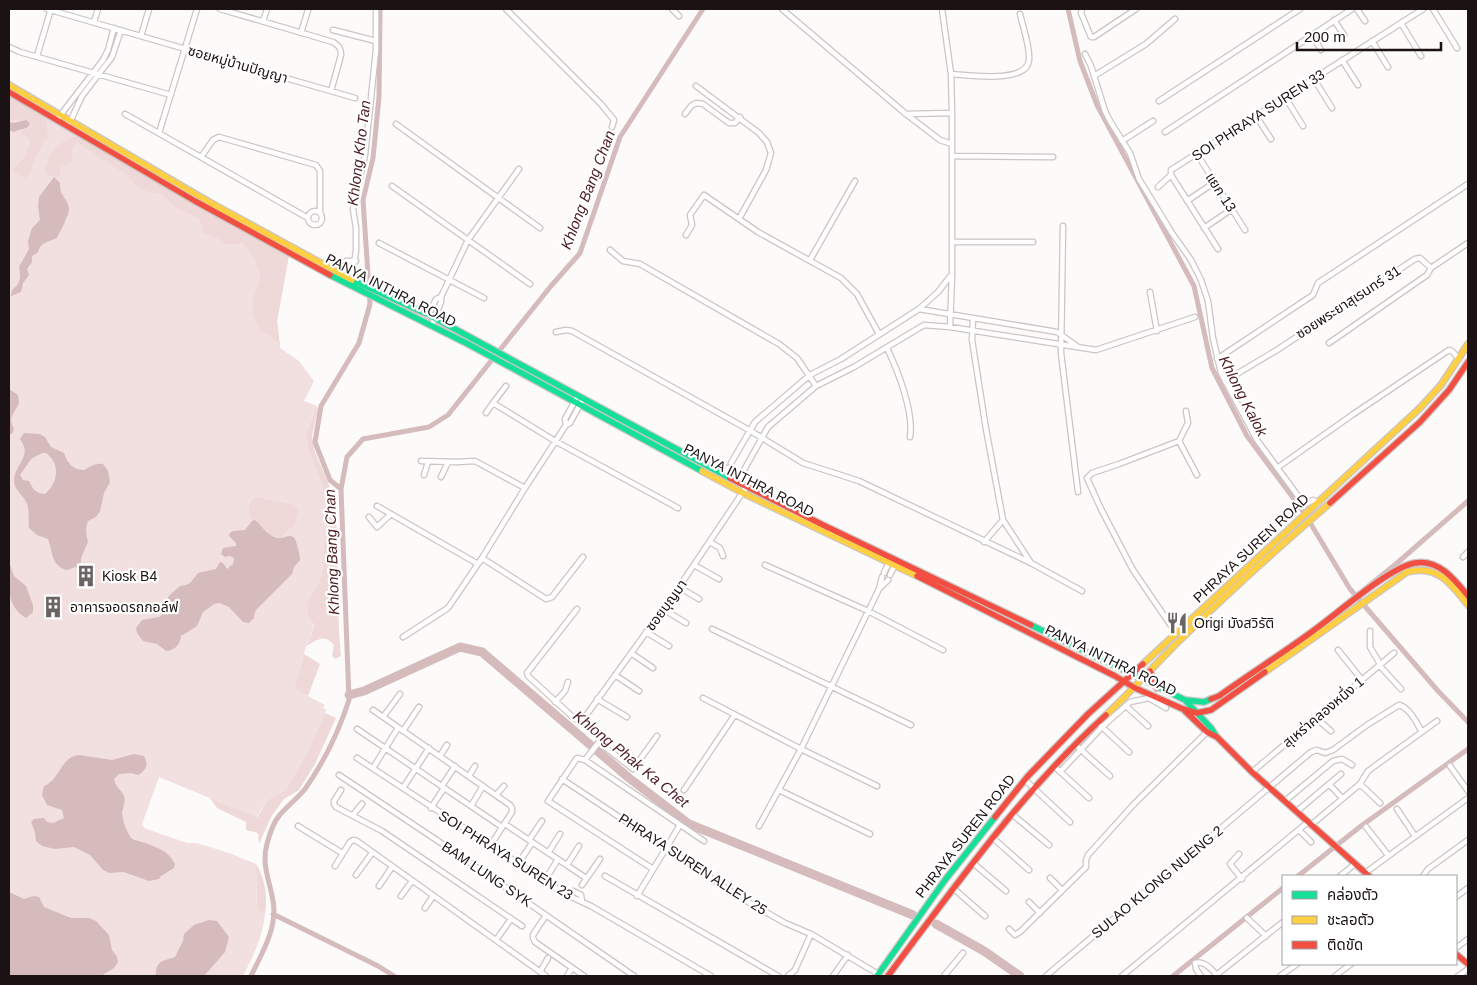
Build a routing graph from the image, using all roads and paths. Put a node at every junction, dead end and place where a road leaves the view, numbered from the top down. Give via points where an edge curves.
1 (50, 9) edge
2 (98, 9) edge
3 (149, 9) edge
4 (197, 9) edge
5 (223, 9) edge
6 (267, 9) edge
7 (376, 9) edge
8 (506, 9) edge
9 (672, 9) edge
10 (782, 9) edge
11 (942, 9) edge
12 (1082, 9) edge
13 (1136, 9) edge
14 (1300, 9) edge
15 (1352, 9) edge
16 (1357, 9) edge
17 (1423, 9) edge
18 (1433, 9) edge
19 (308, 10) dead end
20 (1020, 14) dead end
21 (679, 16) dead end
22 (1175, 19) dead end
23 (1334, 20) junction
24 (263, 21) junction
25 (1365, 21) dead end
26 (94, 22) junction
27 (1401, 23) junction
28 (114, 28) junction
29 (121, 30) junction
30 (333, 30) dead end
31 (302, 33) junction
32 (1312, 35) junction
33 (1344, 35) dead end
34 (141, 36) junction
35 (376, 41) junction
36 (1372, 41) junction
37 (9, 47) edge
38 (185, 48) junction
39 (1457, 48) dead end
40 (1321, 50) dead end
41 (1085, 54) dead end
42 (37, 56) junction
43 (1421, 56) dead end
44 (1342, 60) junction
45 (1388, 67) dead end
46 (93, 72) junction
47 (100, 74) junction
48 (951, 74) junction
49 (1094, 76) junction
50 (1314, 79) junction
51 (9, 85) edge
52 (1358, 85) dead end
53 (696, 86) dead end
54 (331, 91) junction
55 (9, 92) edge
56 (171, 95) junction
57 (1286, 97) junction
58 (355, 98) dead end
59 (1159, 101) dead end
60 (1332, 108) dead end
61 (952, 112) junction
62 (125, 114) dead end
63 (685, 114) dead end
64 (906, 114) junction
65 (61, 115) junction
66 (1256, 116) junction
67 (740, 117) junction
68 (55, 120) junction
69 (70, 120) junction
70 (1153, 121) dead end
71 (396, 124) dead end
72 (1303, 126) dead end
73 (612, 128) dead end
74 (70, 129) junction
75 (1165, 132) dead end
76 (159, 133) junction
77 (1271, 139) dead end
78 (1122, 141) junction
79 (952, 144) junction
80 (1197, 154) junction
81 (953, 156) junction
82 (1053, 157) dead end
83 (201, 158) junction
84 (519, 169) dead end
85 (1171, 176) junction
86 (855, 181) dead end
87 (1215, 182) junction
88 (1468, 184) edge
89 (392, 186) dead end
90 (1158, 187) dead end
91 (498, 198) junction
92 (1187, 201) junction
93 (1232, 209) junction
94 (320, 213) junction
95 (308, 218) junction
96 (739, 219) junction
97 (1063, 226) dead end
98 (540, 228) dead end
99 (1204, 228) junction
100 (1245, 230) dead end
101 (686, 235) dead end
102 (468, 240) junction
103 (952, 242) junction
104 (1033, 242) dead end
105 (380, 243) dead end
106 (1468, 243) edge
107 (1218, 249) dead end
108 (610, 250) dead end
109 (302, 255) junction
110 (810, 260) junction
111 (356, 261) junction
112 (1432, 268) junction
113 (339, 273) junction
114 (952, 274) junction
115 (352, 280) junction
116 (449, 280) junction
117 (530, 284) dead end
118 (1150, 292) dead end
119 (484, 298) dead end
120 (919, 309) junction
121 (951, 314) junction
122 (432, 316) junction
123 (973, 318) junction
124 (1195, 318) dead end
125 (426, 322) junction
126 (432, 325) junction
127 (950, 327) junction
128 (973, 331) junction
129 (1157, 331) junction
130 (556, 332) dead end
131 (879, 334) junction
132 (1062, 335) junction
133 (1329, 342) dead end
134 (1062, 344) junction
135 (1468, 344) edge
136 (1079, 347) junction
137 (482, 348) junction
138 (887, 348) junction
139 (1217, 359) junction
140 (1459, 359) junction
141 (1468, 362) edge
142 (810, 375) junction
143 (1225, 381) junction
144 (506, 386) dead end
145 (816, 386) junction
146 (581, 398) junction
147 (493, 404) junction
148 (577, 404) junction
149 (1186, 411) dead end
150 (486, 413) dead end
151 (749, 430) junction
152 (910, 437) dead end
153 (763, 438) junction
154 (555, 441) junction
155 (1179, 441) junction
156 (422, 461) dead end
157 (428, 462) junction
158 (448, 462) junction
159 (1277, 468) junction
160 (424, 475) dead end
161 (725, 475) junction
162 (1197, 475) dead end
163 (441, 477) dead end
164 (738, 482) junction
165 (747, 486) junction
166 (525, 488) junction
167 (1078, 492) dead end
168 (743, 493) junction
169 (1318, 503) junction
170 (376, 506) dead end
171 (678, 508) dead end
172 (390, 514) junction
173 (369, 517) dead end
174 (1003, 520) junction
175 (710, 542) junction
176 (984, 542) junction
177 (1468, 552) edge
178 (583, 556) dead end
179 (723, 556) dead end
180 (1463, 557) dead end
181 (482, 558) junction
182 (893, 561) junction
183 (1031, 563) junction
184 (478, 564) junction
185 (694, 565) junction
186 (765, 565) dead end
187 (718, 579) dead end
188 (679, 587) junction
189 (880, 589) junction
190 (1082, 591) dead end
191 (1468, 596) edge
192 (700, 599) dead end
193 (1468, 604) edge
194 (576, 609) dead end
195 (663, 609) junction
196 (868, 611) junction
197 (686, 623) dead end
198 (712, 629) dead end
199 (1370, 631) dead end
200 (646, 632) junction
201 (1176, 633) junction
202 (403, 637) dead end
203 (669, 646) dead end
204 (943, 650) dead end
205 (1338, 650) dead end
206 (1394, 653) dead end
207 (631, 654) junction
208 (1380, 665) junction
209 (1141, 666) junction
210 (653, 668) dead end
211 (1122, 669) junction
212 (1150, 671) junction
213 (1131, 674) junction
214 (614, 675) junction
215 (1115, 676) junction
216 (1124, 680) junction
217 (1142, 680) junction
218 (1362, 680) junction
219 (568, 682) dead end
220 (831, 687) junction
221 (1135, 688) junction
222 (1157, 688) junction
223 (1401, 689) dead end
224 (1113, 690) junction
225 (639, 691) dead end
226 (400, 694) dead end
227 (702, 698) dead end
228 (598, 699) junction
229 (1185, 700) junction
230 (556, 702) junction
231 (1126, 706) junction
232 (418, 707) dead end
233 (1166, 708) dead end
234 (1182, 709) junction
235 (373, 710) dead end
236 (1211, 710) junction
237 (1197, 713) junction
238 (383, 716) junction
239 (627, 716) dead end
240 (734, 716) junction
241 (1316, 718) junction
242 (582, 721) junction
243 (1097, 721) junction
244 (1438, 721) dead end
245 (911, 725) dead end
246 (1148, 726) dead end
247 (1102, 727) junction
248 (357, 729) dead end
249 (401, 730) junction
250 (1209, 730) junction
251 (1332, 732) dead end
252 (1422, 732) junction
253 (657, 736) dead end
254 (598, 742) junction
255 (1074, 744) junction
256 (447, 745) dead end
257 (385, 748) junction
258 (429, 748) junction
259 (1081, 749) junction
260 (801, 750) junction
261 (1130, 752) dead end
262 (440, 756) junction
263 (358, 758) dead end
264 (585, 760) junction
265 (1352, 765) dead end
266 (455, 766) junction
267 (475, 766) dead end
268 (1054, 766) junction
269 (1450, 766) dead end
270 (373, 768) junction
271 (416, 769) junction
272 (1060, 772) junction
273 (1252, 772) junction
274 (1341, 774) dead end
275 (339, 775) dead end
276 (469, 776) junction
277 (1110, 776) dead end
278 (562, 780) junction
279 (1025, 780) junction
280 (1329, 784) junction
281 (1360, 784) junction
282 (484, 786) junction
283 (504, 786) dead end
284 (877, 786) dead end
285 (443, 787) junction
286 (1269, 787) junction
287 (403, 788) junction
288 (1033, 788) junction
289 (341, 790) dead end
290 (684, 790) dead end
291 (779, 790) junction
292 (1468, 791) edge
293 (496, 795) junction
294 (1090, 798) dead end
295 (1342, 798) junction
296 (1468, 798) edge
297 (1285, 801) junction
298 (1380, 803) dead end
299 (362, 804) dead end
300 (471, 806) junction
301 (432, 808) junction
302 (1397, 809) dead end
303 (1296, 812) junction
304 (1012, 814) junction
305 (353, 816) junction
306 (542, 821) dead end
307 (1070, 822) dead end
308 (1309, 824) junction
309 (504, 825) junction
310 (680, 825) junction
311 (298, 826) dead end
312 (759, 826) dead end
313 (1366, 827) dead end
314 (1299, 830) junction
315 (560, 834) dead end
316 (870, 834) dead end
317 (1415, 836) junction
318 (993, 838) junction
319 (1468, 840) edge
320 (704, 841) dead end
321 (531, 842) junction
322 (1311, 842) dead end
323 (1049, 845) dead end
324 (490, 846) junction
325 (579, 846) dead end
326 (667, 848) junction
327 (548, 852) junction
328 (342, 853) junction
329 (372, 853) junction
330 (1239, 854) dead end
331 (1388, 856) junction
332 (600, 858) dead end
333 (558, 860) junction
334 (973, 863) junction
335 (518, 864) junction
336 (1355, 864) junction
337 (567, 865) junction
338 (335, 866) dead end
339 (392, 867) junction
340 (653, 870) junction
341 (1029, 870) dead end
342 (356, 875) dead end
343 (1341, 875) edge
344 (1367, 875) edge
345 (1424, 875) edge
346 (605, 876) dead end
347 (586, 878) junction
348 (1050, 878) dead end
349 (1242, 879) junction
350 (412, 881) junction
351 (544, 882) junction
352 (582, 885) dead end
353 (379, 886) dead end
354 (953, 888) junction
355 (1468, 888) edge
356 (1062, 890) junction
357 (1006, 891) dead end
358 (401, 896) dead end
359 (433, 896) junction
360 (637, 896) junction
361 (1457, 896) edge
362 (1029, 902) dead end
363 (424, 908) dead end
364 (1040, 913) junction
365 (546, 915) junction
366 (985, 916) dead end
367 (1247, 918) dead end
368 (511, 919) junction
369 (1282, 923) edge
370 (522, 926) dead end
371 (1009, 929) dead end
372 (811, 934) junction
373 (1266, 936) junction
374 (1468, 939) edge
375 (496, 940) junction
376 (1457, 947) edge
377 (963, 953) dead end
378 (848, 955) junction
379 (1457, 955) edge
380 (548, 958) dead end
381 (1468, 964) edge
382 (1296, 965) edge
383 (1350, 965) edge
384 (572, 968) junction
385 (1468, 969) edge
386 (540, 972) junction
387 (580, 975) edge
388 (877, 975) edge
389 (1216, 975) edge
390 (546, 976) edge
391 (567, 976) edge
392 (634, 976) edge
393 (711, 976) edge
394 (778, 976) edge
395 (788, 976) edge
396 (833, 976) edge
397 (888, 976) edge
398 (944, 976) edge
399 (1046, 976) edge
400 (1122, 976) edge
401 (1200, 976) edge
402 (1280, 976) edge
403 (1335, 976) edge
404 (1458, 976) edge

1 - 26 street, ซอยหมู่บ้านปัญญา
1 - 42 street
2 - 26 street
3 - 34 street
4 - 38 street
5 - 24 street
6 - 24 street
7 - 35 street
8 - 73 street via 601,104 614,120
9 - 21 street
10 - 64 street
11 - 48 street
12 - 13 street via 1091,37
14 - 59 street
15 - 23 street
16 - 25 street
17 - 27 street, SOI PHRAYA SUREN 33
18 - 39 street
19 - 31 street
20 - 48 street via 1029,58 1021,72 1004,76
22 - 49 street via 1146,44
23 - 32 street
23 - 33 street
24 - 31 street
26 - 28 street, ซอยหมู่บ้านปัญญา
27 - 36 street, SOI PHRAYA SUREN 33
27 - 43 street
28 - 29 street, ซอยหมู่บ้านปัญญา
28 - 46 street via 108,50
29 - 34 street, ซอยหมู่บ้านปัญญา
29 - 47 street via 112,57
30 - 35 street
31 - 54 street via 333,42 341,49
32 - 40 street
32 - 75 street
34 - 38 street, ซอยหมู่บ้านปัญญา
35 - 111 street via 364,155 354,209
36 - 44 street, SOI PHRAYA SUREN 33
36 - 45 street
37 - 42 street
38 - 54 street, ซอยหมู่บ้านปัญญา
38 - 56 street
41 - 49 street
42 - 46 street
44 - 50 street, SOI PHRAYA SUREN 33
44 - 52 street
46 - 47 street
46 - 65 street
47 - 56 street
47 - 69 street via 82,96
48 - 61 street
49 - 78 street via 1104,108
50 - 57 street, SOI PHRAYA SUREN 33
50 - 60 street
51 - 65 main road, PANYA INTHRA ROAD
53 - 67 street
54 - 58 street, ซอยหมู่บ้านปัญญา
55 - 68 main road, PANYA INTHRA ROAD
56 - 76 street
57 - 66 street, SOI PHRAYA SUREN 33
57 - 72 street
61 - 64 street
61 - 79 street
62 - 76 street
63 - 67 street via 696,103 703,104 729,123 735,123
64 - 79 street via 940,140
65 - 68 street
65 - 69 main road, PANYA INTHRA ROAD
66 - 77 street
66 - 80 street, SOI PHRAYA SUREN 33
67 - 96 street via 759,132 772,153
68 - 74 main road, PANYA INTHRA ROAD
69 - 74 street
69 - 109 main road, PANYA INTHRA ROAD
70 - 78 street
71 - 91 street
74 - 109 main road, PANYA INTHRA ROAD via 195,201
76 - 83 street
78 - 139 street via 1139,179 1202,280
79 - 81 street
80 - 85 street, SOI PHRAYA SUREN 33 via 1172,168
80 - 87 street, แยก 13
81 - 82 street
81 - 103 street
83 - 94 street via 213,140 219,137 316,165 320,171
83 - 95 street
84 - 91 street
85 - 90 street
85 - 92 street
86 - 110 street
87 - 92 street
87 - 93 street, แยก 13
88 - 139 street via 1318,283 1313,296
89 - 102 street
91 - 98 street
91 - 102 street
92 - 99 street
93 - 99 street
93 - 100 street, แยก 13
94 - 95 street via 314,211
94 - 95 street via 322,220 318,225 311,224
96 - 101 street via 704,195 690,216 692,225
96 - 110 street
97 - 132 street
99 - 107 street
102 - 116 street
102 - 117 street
103 - 104 street
103 - 114 street
105 - 116 street
106 - 112 street
108 - 142 street via 623,261 640,264 779,344 797,358
109 - 113 main road, PANYA INTHRA ROAD
109 - 125 main road, PANYA INTHRA ROAD via 364,293
110 - 131 street via 851,286
111 - 113 street via 346,261
111 - 115 street
112 - 133 street via 1427,275
112 - 143 street, ซอยพระยาสุเรนทร์ 31 via 1420,258 1415,259
113 - 115 main road, PANYA INTHRA ROAD
114 - 120 street
114 - 121 street
115 - 122 main road, PANYA INTHRA ROAD
116 - 119 street
116 - 122 street via 436,299
118 - 129 street
120 - 121 street
120 - 131 street
121 - 123 street
121 - 127 street
122 - 125 street
122 - 126 street
122 - 137 main road, PANYA INTHRA ROAD
123 - 128 street
123 - 132 street
124 - 129 street
125 - 126 main road, PANYA INTHRA ROAD
126 - 137 main road, PANYA INTHRA ROAD
127 - 128 street
127 - 138 street via 924,325
128 - 134 street
128 - 174 street via 986,429
129 - 136 street via 1099,350
130 - 151 street via 572,331
131 - 142 street
132 - 134 street
132 - 136 street
134 - 136 street
134 - 167 street
135 - 140 main road, PHRAYA SUREN ROAD
137 - 146 main road, PANYA INTHRA ROAD via 510,359
137 - 148 main road, PANYA INTHRA ROAD via 507,366
138 - 145 street
138 - 152 street via 903,388 912,427
139 - 143 street
140 - 159 street via 1449,350
140 - 169 main road, PHRAYA SUREN ROAD via 1420,408
141 - 212 main road, PHRAYA SUREN ROAD via 1449,390 1420,422 1234,587
142 - 145 street
142 - 151 street
143 - 159 street via 1253,433
144 - 147 street
145 - 153 street via 768,427
146 - 148 street
146 - 161 main road, PANYA INTHRA ROAD
147 - 150 street
147 - 154 street
148 - 154 street via 570,422
148 - 168 main road, PANYA INTHRA ROAD
149 - 155 street via 1188,423
151 - 153 street
151 - 161 street
153 - 164 street
153 - 176 street via 803,463 859,481
154 - 166 street
154 - 171 street
155 - 162 street
155 - 201 street via 1092,473 1087,478 1133,570
156 - 157 street
157 - 158 street
157 - 160 street
158 - 163 street
158 - 166 street via 475,461
159 - 169 street via 1303,502 1306,504 1313,500
161 - 164 main road, PANYA INTHRA ROAD
164 - 165 main road, PANYA INTHRA ROAD
165 - 168 street, ซอยบุญมา
165 - 182 main road, PANYA INTHRA ROAD
166 - 181 street
168 - 175 street, ซอยบุญมา
168 - 182 main road, PANYA INTHRA ROAD
169 - 201 main road, PHRAYA SUREN ROAD
170 - 172 street
172 - 173 street via 376,527
172 - 184 street
174 - 176 street
174 - 183 street
175 - 179 street via 720,548
175 - 185 street, ซอยบุญมา
176 - 183 street
177 - 180 street
178 - 181 street via 552,597 546,599
181 - 184 street
182 - 189 street via 883,575
182 - 189 street via 889,578
182 - 211 main road, PANYA INTHRA ROAD
182 - 215 main road, PANYA INTHRA ROAD
183 - 190 street
184 - 202 street via 448,608
185 - 187 street
185 - 188 street, ซอยบุญมา
186 - 196 street
188 - 192 street
188 - 195 street, ซอยบุญมา
189 - 196 street
191 - 229 main road, PANYA INTHRA ROAD via 1438,566 1409,564 1219,696 1204,702
193 - 236 main road, PANYA INTHRA ROAD via 1443,576 1418,569 1407,572
194 - 230 street via 527,673
195 - 197 street
195 - 200 street, ซอยบุญมา
196 - 204 street
196 - 220 street
198 - 220 street
199 - 208 street via 1370,647
200 - 203 street
200 - 207 street, ซอยบุญมา
201 - 209 main road, PHRAYA SUREN ROAD
205 - 218 street
206 - 208 street, สุเหร่าคลองหนึ่ง 1
207 - 210 street
207 - 214 street, ซอยบุญมา
208 - 218 street, สุเหร่าคลองหนึ่ง 1
208 - 223 street
209 - 211 main road
209 - 213 main road, PHRAYA SUREN ROAD
211 - 213 main road, PANYA INTHRA ROAD
212 - 217 main road, PHRAYA SUREN ROAD
212 - 222 main road
213 - 216 main road, PHRAYA SUREN ROAD
213 - 217 main road, PANYA INTHRA ROAD
214 - 225 street
214 - 228 street, ซอยบุญมา
215 - 216 main road, PANYA INTHRA ROAD
215 - 224 main road
216 - 221 main road, PANYA INTHRA ROAD
216 - 224 main road, PHRAYA SUREN ROAD
217 - 221 main road, PHRAYA SUREN ROAD
217 - 222 main road, PANYA INTHRA ROAD
218 - 241 street, สุเหร่าคลองหนึ่ง 1
219 - 230 street
220 - 245 street
220 - 260 street
221 - 234 main road, PANYA INTHRA ROAD
221 - 243 main road, PHRAYA SUREN ROAD
222 - 229 main road, PANYA INTHRA ROAD
224 - 279 main road, PHRAYA SUREN ROAD
226 - 238 street
227 - 240 street
228 - 239 street
228 - 242 street, ซอยบุญมา
229 - 234 main road
229 - 237 main road
230 - 242 street via 574,719
231 - 233 street via 1134,700 1149,698
231 - 246 street
231 - 247 street
232 - 249 street
234 - 237 main road, PANYA INTHRA ROAD
234 - 250 main road
235 - 238 street
236 - 237 main road, PANYA INTHRA ROAD
236 - 250 main road
237 - 250 main road
238 - 249 street
240 - 260 street
240 - 290 street
241 - 251 street
241 - 273 street, สุเหร่าคลองหนึ่ง 1
242 - 254 street via 598,735
243 - 247 street
243 - 255 main road, PHRAYA SUREN ROAD
244 - 252 street
247 - 259 street
247 - 261 street
248 - 257 street
249 - 257 street
249 - 258 street
250 - 273 main road
250 - 356 street via 1134,804 1090,852 1086,867
252 - 281 street via 1368,771
252 - 286 street, SULAO KLONG NUENG 2 via 1405,707 1396,706 1333,750 1311,752
253 - 254 street via 633,769
254 - 264 street
255 - 259 street
255 - 268 main road, PHRAYA SUREN ROAD
256 - 262 street
257 - 270 street
257 - 271 street
258 - 262 street
258 - 271 street
259 - 272 street
259 - 277 street
260 - 284 street
260 - 291 street
262 - 266 street
263 - 270 street, SOI PHRAYA SUREN 23
264 - 278 street via 577,758
264 - 310 street
265 - 297 street via 1342,759 1333,761
266 - 276 street
266 - 285 street
267 - 276 street
268 - 272 street
268 - 288 main road, PHRAYA SUREN ROAD
269 - 292 street
270 - 287 street, SOI PHRAYA SUREN 23
271 - 285 street
271 - 287 street
272 - 294 street
273 - 286 main road
274 - 280 street
275 - 365 street, BAM LUNG SYK
276 - 282 street
278 - 326 street, PHRAYA SUREN ALLEY 25
278 - 340 street via 548,801
279 - 288 street
279 - 388 main road, PHRAYA SUREN ROAD via 945,880
280 - 295 street
280 - 303 street
281 - 295 street
281 - 298 street
282 - 293 street
282 - 300 street
283 - 293 street
285 - 300 street
285 - 301 street
286 - 297 main road
286 - 399 street, SULAO KLONG NUENG 2
287 - 301 street, SOI PHRAYA SUREN 23
288 - 304 main road, PHRAYA SUREN ROAD
288 - 307 street
289 - 305 street via 334,804
291 - 312 street
291 - 316 street
293 - 309 street via 512,808
295 - 308 street
296 - 317 street
297 - 303 main road
299 - 305 street
300 - 309 street
301 - 324 street, SOI PHRAYA SUREN 23
302 - 317 street
303 - 308 main road
304 - 318 main road, PHRAYA SUREN ROAD
304 - 323 street
305 - 368 street via 382,831
306 - 321 street
308 - 314 street
308 - 336 main road
309 - 321 street
309 - 324 street
310 - 320 street
310 - 326 street
311 - 328 street
313 - 331 street
314 - 322 street
314 - 349 street
315 - 327 street
317 - 331 street
318 - 334 main road, PHRAYA SUREN ROAD
318 - 341 street
319 - 345 street
321 - 327 street
321 - 335 street
324 - 335 street, SOI PHRAYA SUREN 23
325 - 337 street
326 - 340 street
326 - 372 street, PHRAYA SUREN ALLEY 25 via 755,907
327 - 333 street
328 - 329 street via 353,840
328 - 338 street
329 - 339 street
329 - 342 street
330 - 349 street via 1231,866
331 - 344 street
332 - 347 street
333 - 337 street
333 - 351 street
334 - 354 main road, PHRAYA SUREN ROAD
334 - 357 street
335 - 351 street, SOI PHRAYA SUREN 23
336 - 343 street
336 - 344 main road
337 - 347 street
339 - 350 street
339 - 353 street
340 - 360 street
346 - 360 street
347 - 352 street
348 - 356 street
349 - 400 street
350 - 358 street
350 - 359 street
351 - 393 street, SOI PHRAYA SUREN 23
354 - 366 street
354 - 397 main road, PHRAYA SUREN ROAD
355 - 361 street
356 - 364 street
359 - 363 street
359 - 375 street
360 - 394 street
362 - 364 street
364 - 371 street via 1018,934
365 - 384 street via 533,938
365 - 392 street, BAM LUNG SYK
367 - 373 street
368 - 370 street
368 - 375 street
369 - 373 street
372 - 378 street, PHRAYA SUREN ALLEY 25
372 - 395 street via 795,970
373 - 389 street
374 - 376 street
375 - 386 street
377 - 398 street
378 - 388 street, PHRAYA SUREN ALLEY 25
378 - 396 street
379 - 381 main road
380 - 386 street
382 - 402 street
383 - 403 street
384 - 387 street
384 - 391 street
385 - 404 street
386 - 390 street
389 - 401 street via 1203,963 1197,962

